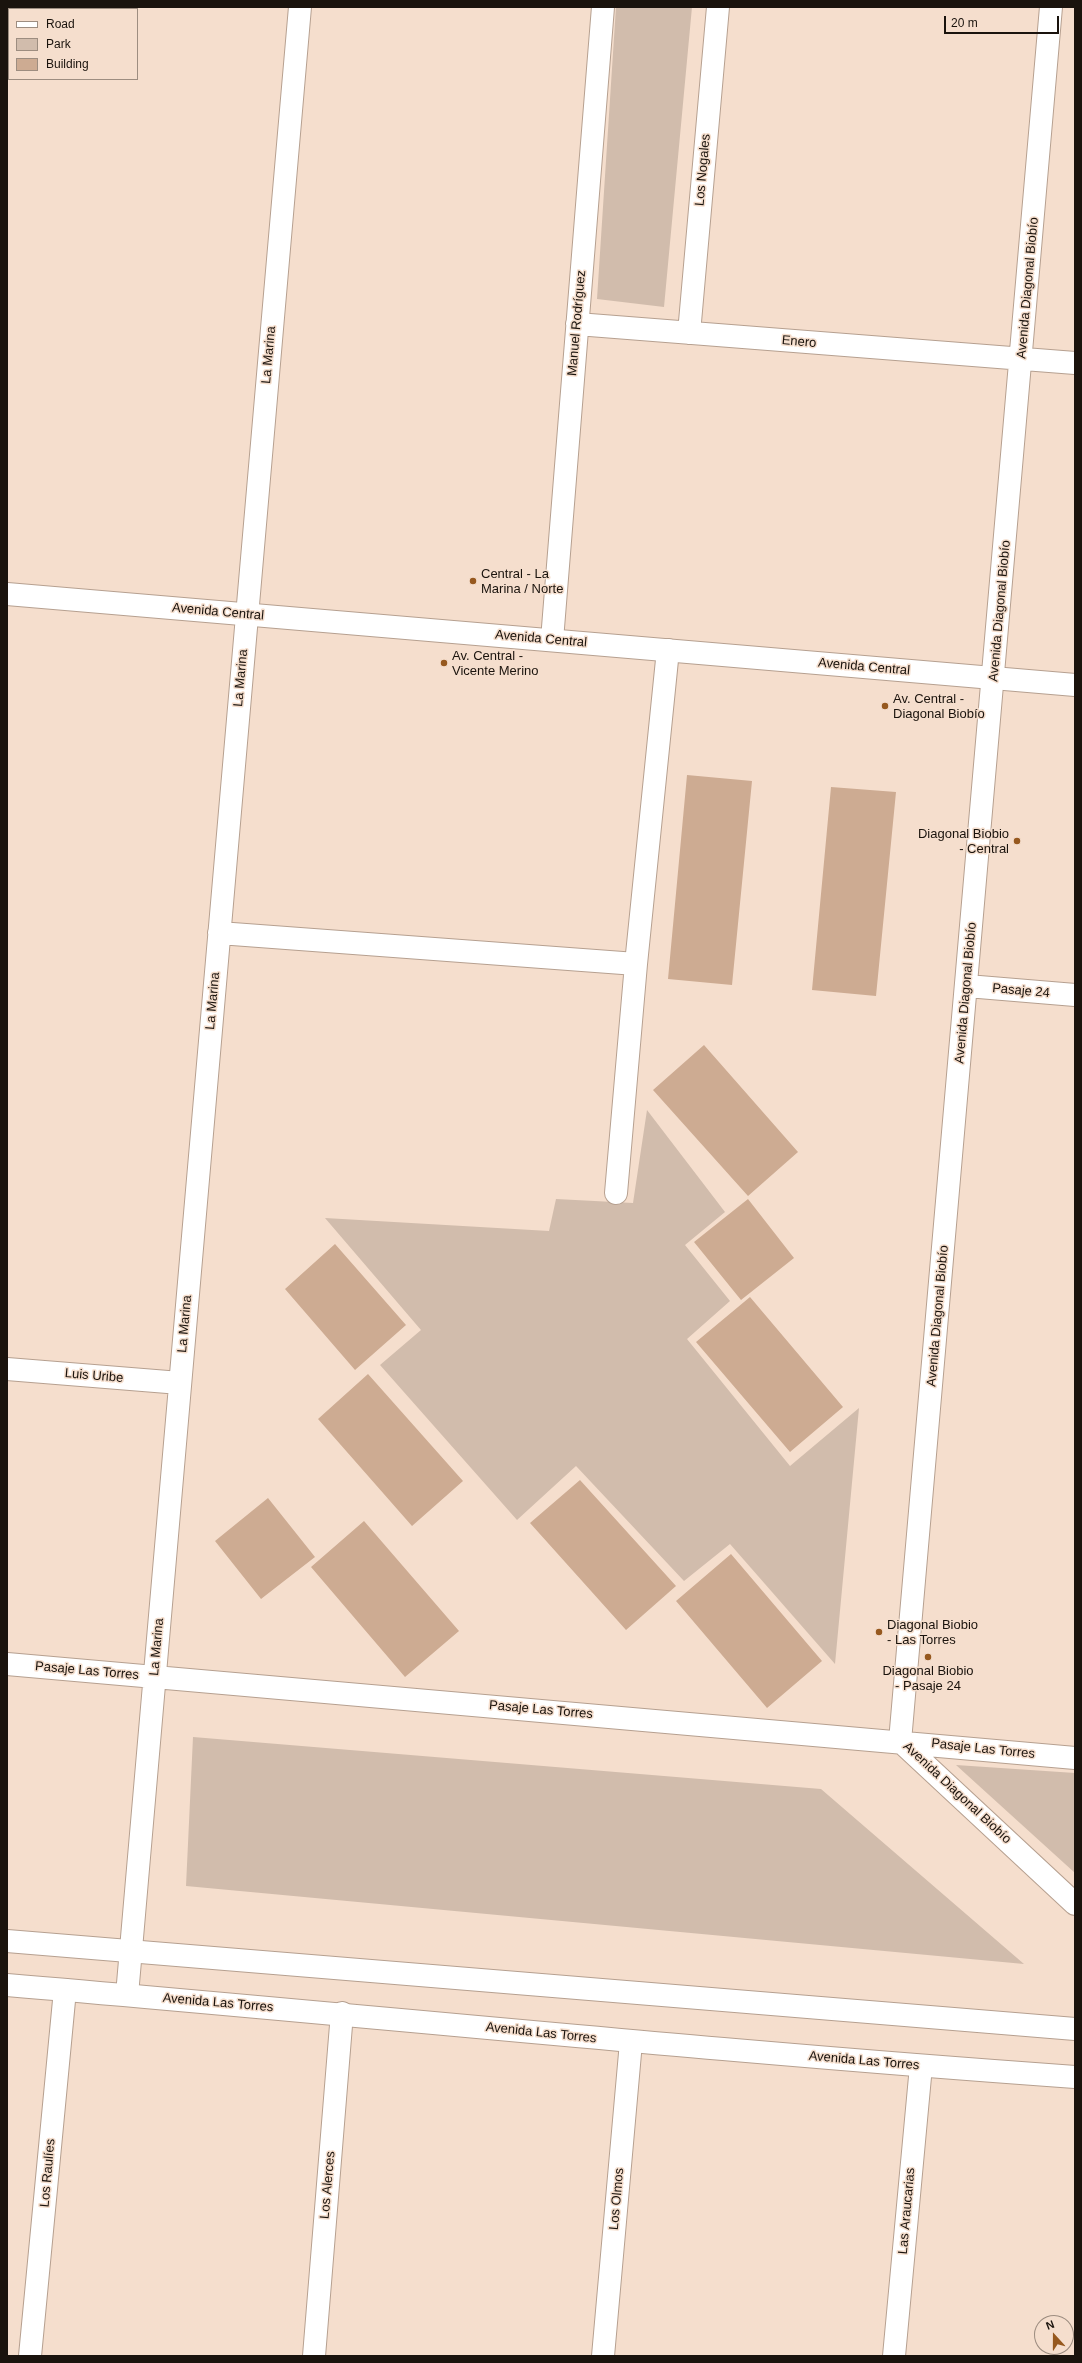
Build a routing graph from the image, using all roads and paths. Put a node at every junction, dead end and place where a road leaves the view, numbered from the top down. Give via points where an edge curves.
1 (300, 7) edge
2 (603, 7) edge
3 (718, 7) edge
4 (1052, 7) edge
5 (577, 324) junction
6 (689, 333) junction
7 (1022, 359) junction
8 (1075, 364) edge
9 (7, 594) edge
10 (246, 614) junction
11 (552, 640) junction
12 (668, 650) junction
13 (994, 678) junction
14 (1075, 685) edge
15 (219, 933) junction
16 (636, 964) junction
17 (967, 986) junction
18 (1075, 995) edge
19 (616, 1193) dead end
20 (7, 1369) edge
21 (180, 1383) junction
22 (7, 1664) edge
23 (155, 1676) junction
24 (900, 1741) junction
25 (1075, 1758) edge
26 (1075, 1904) edge
27 (7, 1941) edge
28 (131, 1952) junction
29 (7, 1985) edge
30 (65, 1990) junction
31 (127, 1995) junction
32 (342, 2013) junction
33 (1075, 2029) edge
34 (630, 2042) junction
35 (921, 2066) junction
36 (1075, 2077) edge
37 (30, 2356) edge
38 (314, 2356) edge
39 (603, 2356) edge
40 (894, 2356) edge

1 - 10 street, La Marina
2 - 5 street, Manuel Rodríguez
3 - 6 street, Los Nogales
4 - 7 street, Avenida Diagonal Biobío
5 - 6 street, Enero
5 - 11 street, Manuel Rodríguez
6 - 7 street, Enero
7 - 8 street, Enero
7 - 13 street, Avenida Diagonal Biobío
9 - 10 street, Avenida Central
10 - 11 street, Avenida Central
10 - 15 street, La Marina
11 - 12 street, Avenida Central
12 - 13 street, Avenida Central
12 - 16 street
13 - 14 street, Avenida Central
13 - 17 street, Avenida Diagonal Biobío
15 - 16 street
15 - 21 street, La Marina
16 - 19 street
17 - 18 street, Pasaje 24
17 - 24 street, Avenida Diagonal Biobío
20 - 21 street, Luis Uribe
21 - 23 street, La Marina
22 - 23 street, Pasaje Las Torres
23 - 24 street, Pasaje Las Torres
23 - 28 street, La Marina
24 - 25 street, Pasaje Las Torres
24 - 26 street, Avenida Diagonal Biobío
27 - 28 street
28 - 31 street, La Marina
28 - 33 street
29 - 30 street, Avenida Las Torres
30 - 31 street, Avenida Las Torres
30 - 37 street, Los Raulíes
31 - 32 street, Avenida Las Torres
32 - 34 street, Avenida Las Torres
32 - 38 street, Los Alerces
34 - 35 street, Avenida Las Torres
34 - 39 street, Los Olmos
35 - 36 street, Avenida Las Torres
35 - 40 street, Las Araucarias

